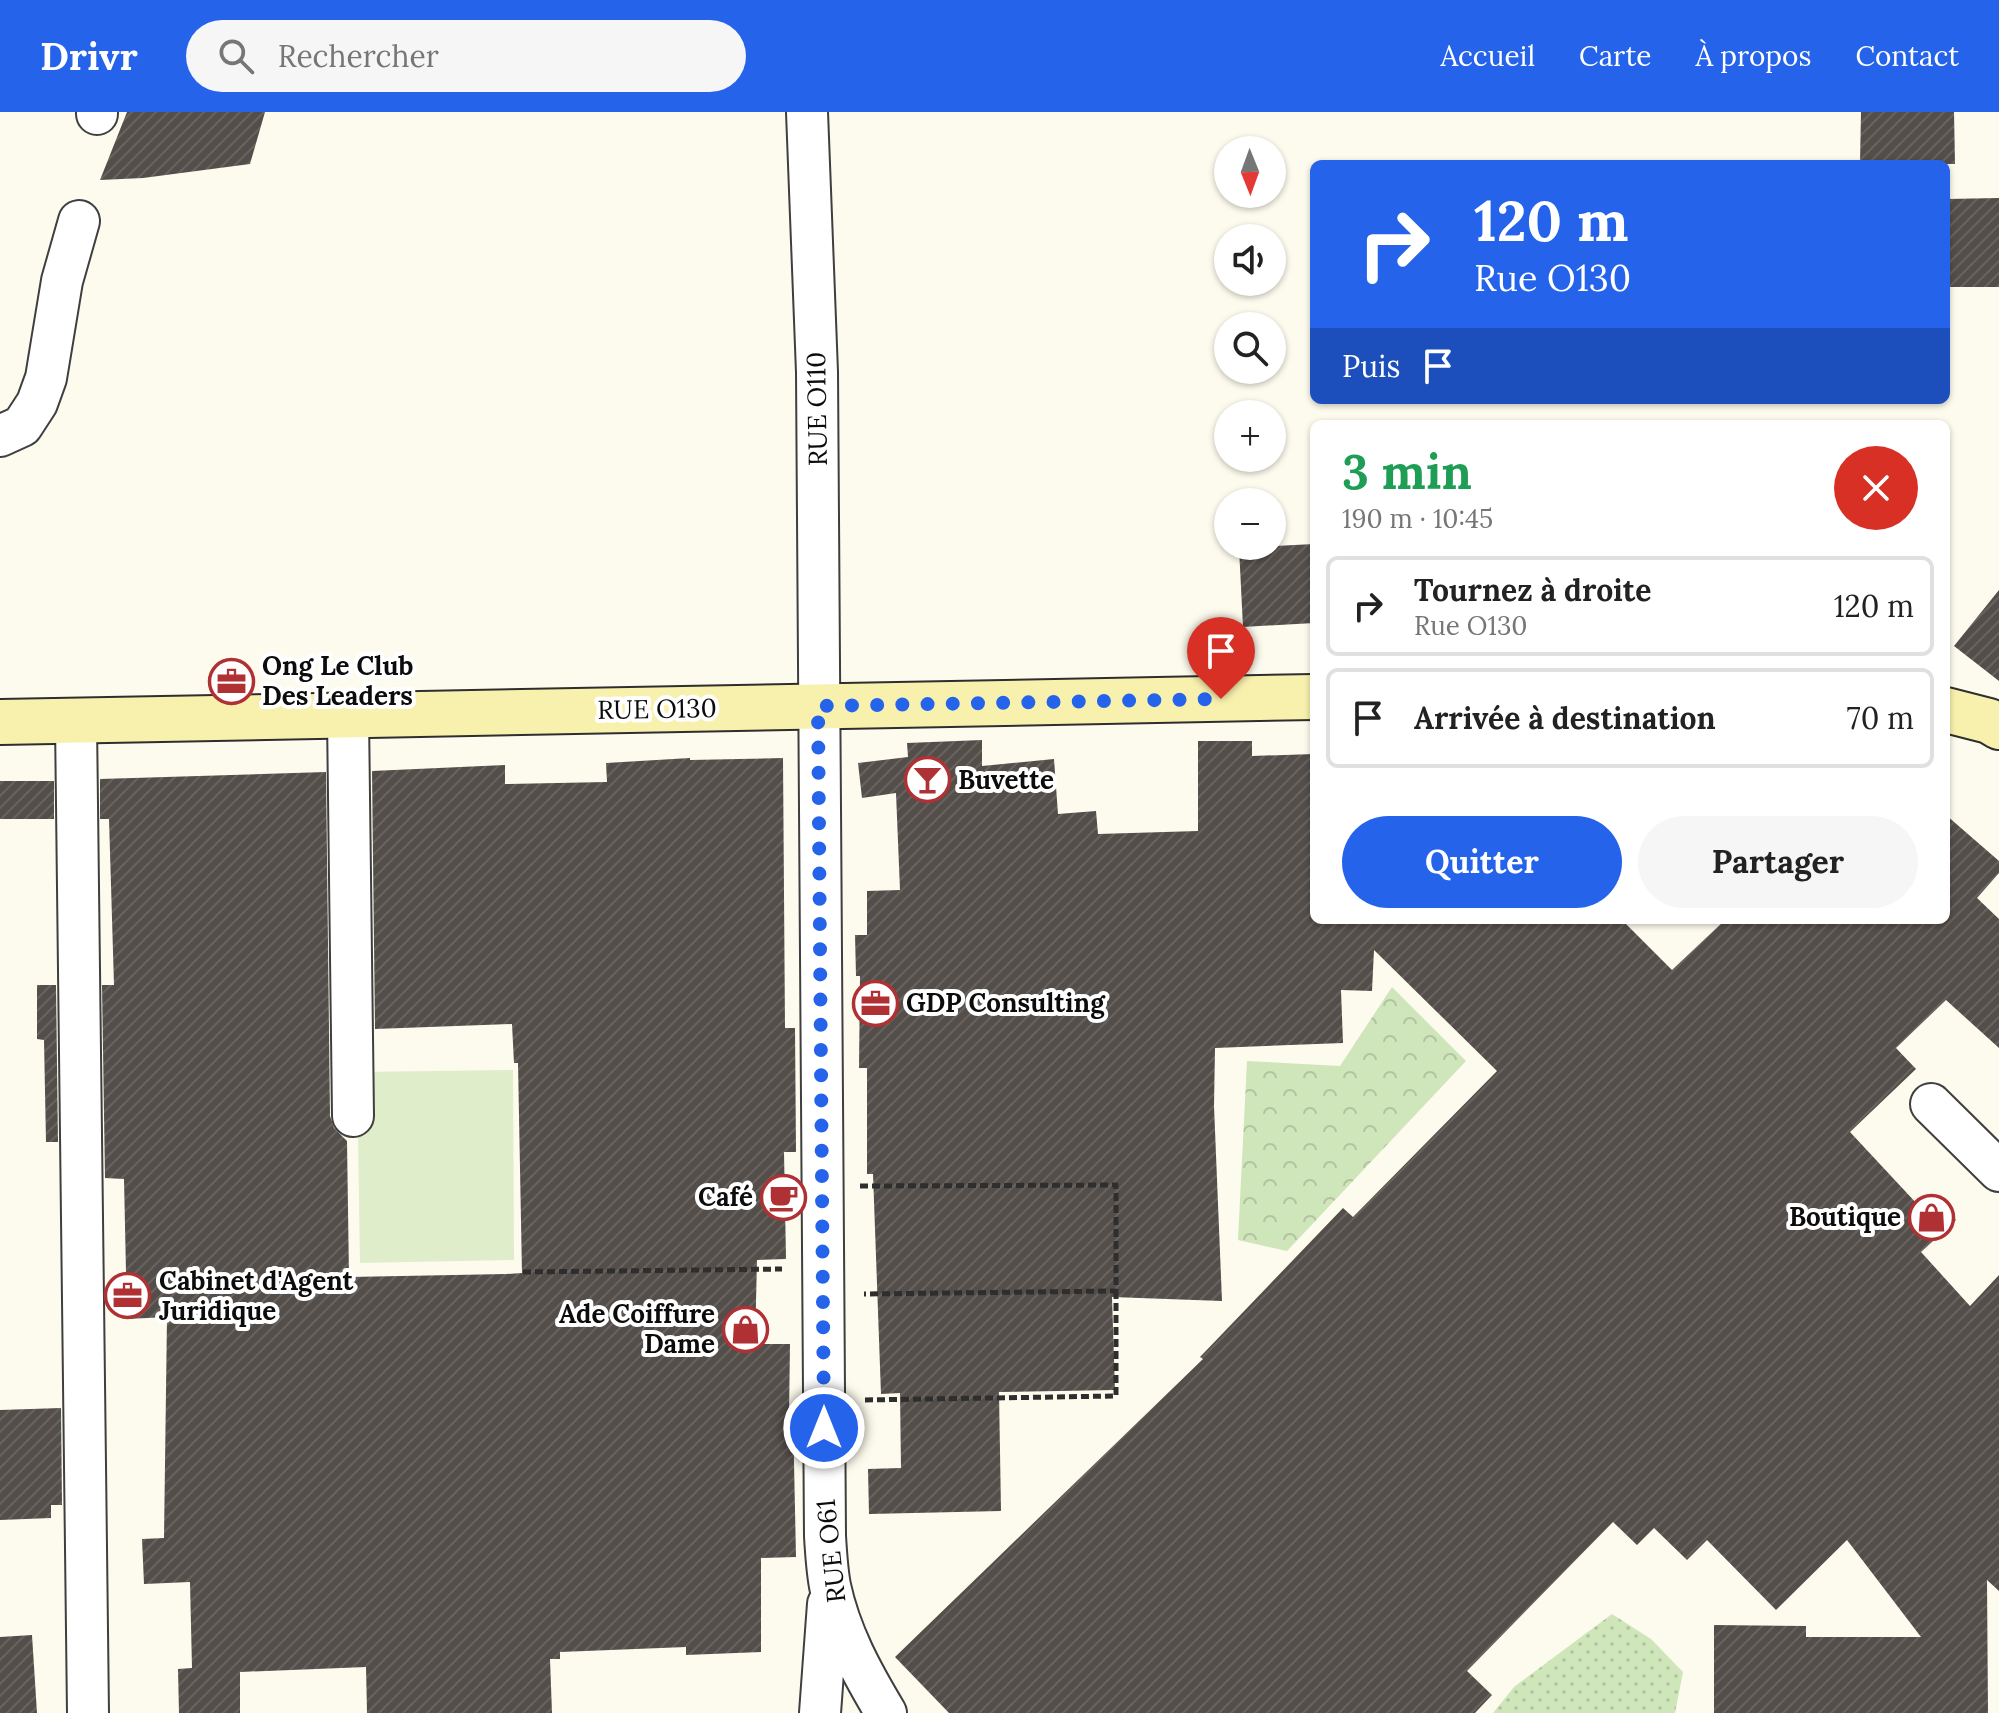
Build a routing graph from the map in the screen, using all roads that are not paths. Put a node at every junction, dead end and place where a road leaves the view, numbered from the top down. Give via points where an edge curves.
1 (807, 112) edge
2 (79, 221) dead end
3 (0, 436) edge
4 (1310, 697) edge
5 (818, 706) junction
6 (1950, 711) edge
7 (348, 716) junction
8 (0, 722) edge
9 (76, 722) junction
10 (1999, 727) edge
11 (1931, 1104) dead end
12 (353, 1116) dead end
13 (1999, 1171) edge
14 (830, 1584) junction
15 (88, 1713) edge
16 (820, 1713) edge
17 (886, 1713) edge

1 - 5 street, RUE O110 via 817,372
2 - 3 street via 37,403 22,426
4 - 5 street, RUE O130
5 - 7 street, RUE O130
5 - 14 street, RUE O61 via 825,1536
6 - 10 street
7 - 9 street, RUE O130
7 - 12 street
8 - 9 street, RUE O130
9 - 15 street
11 - 13 street
14 - 16 street
14 - 17 street, RUE O61 via 856,1663

